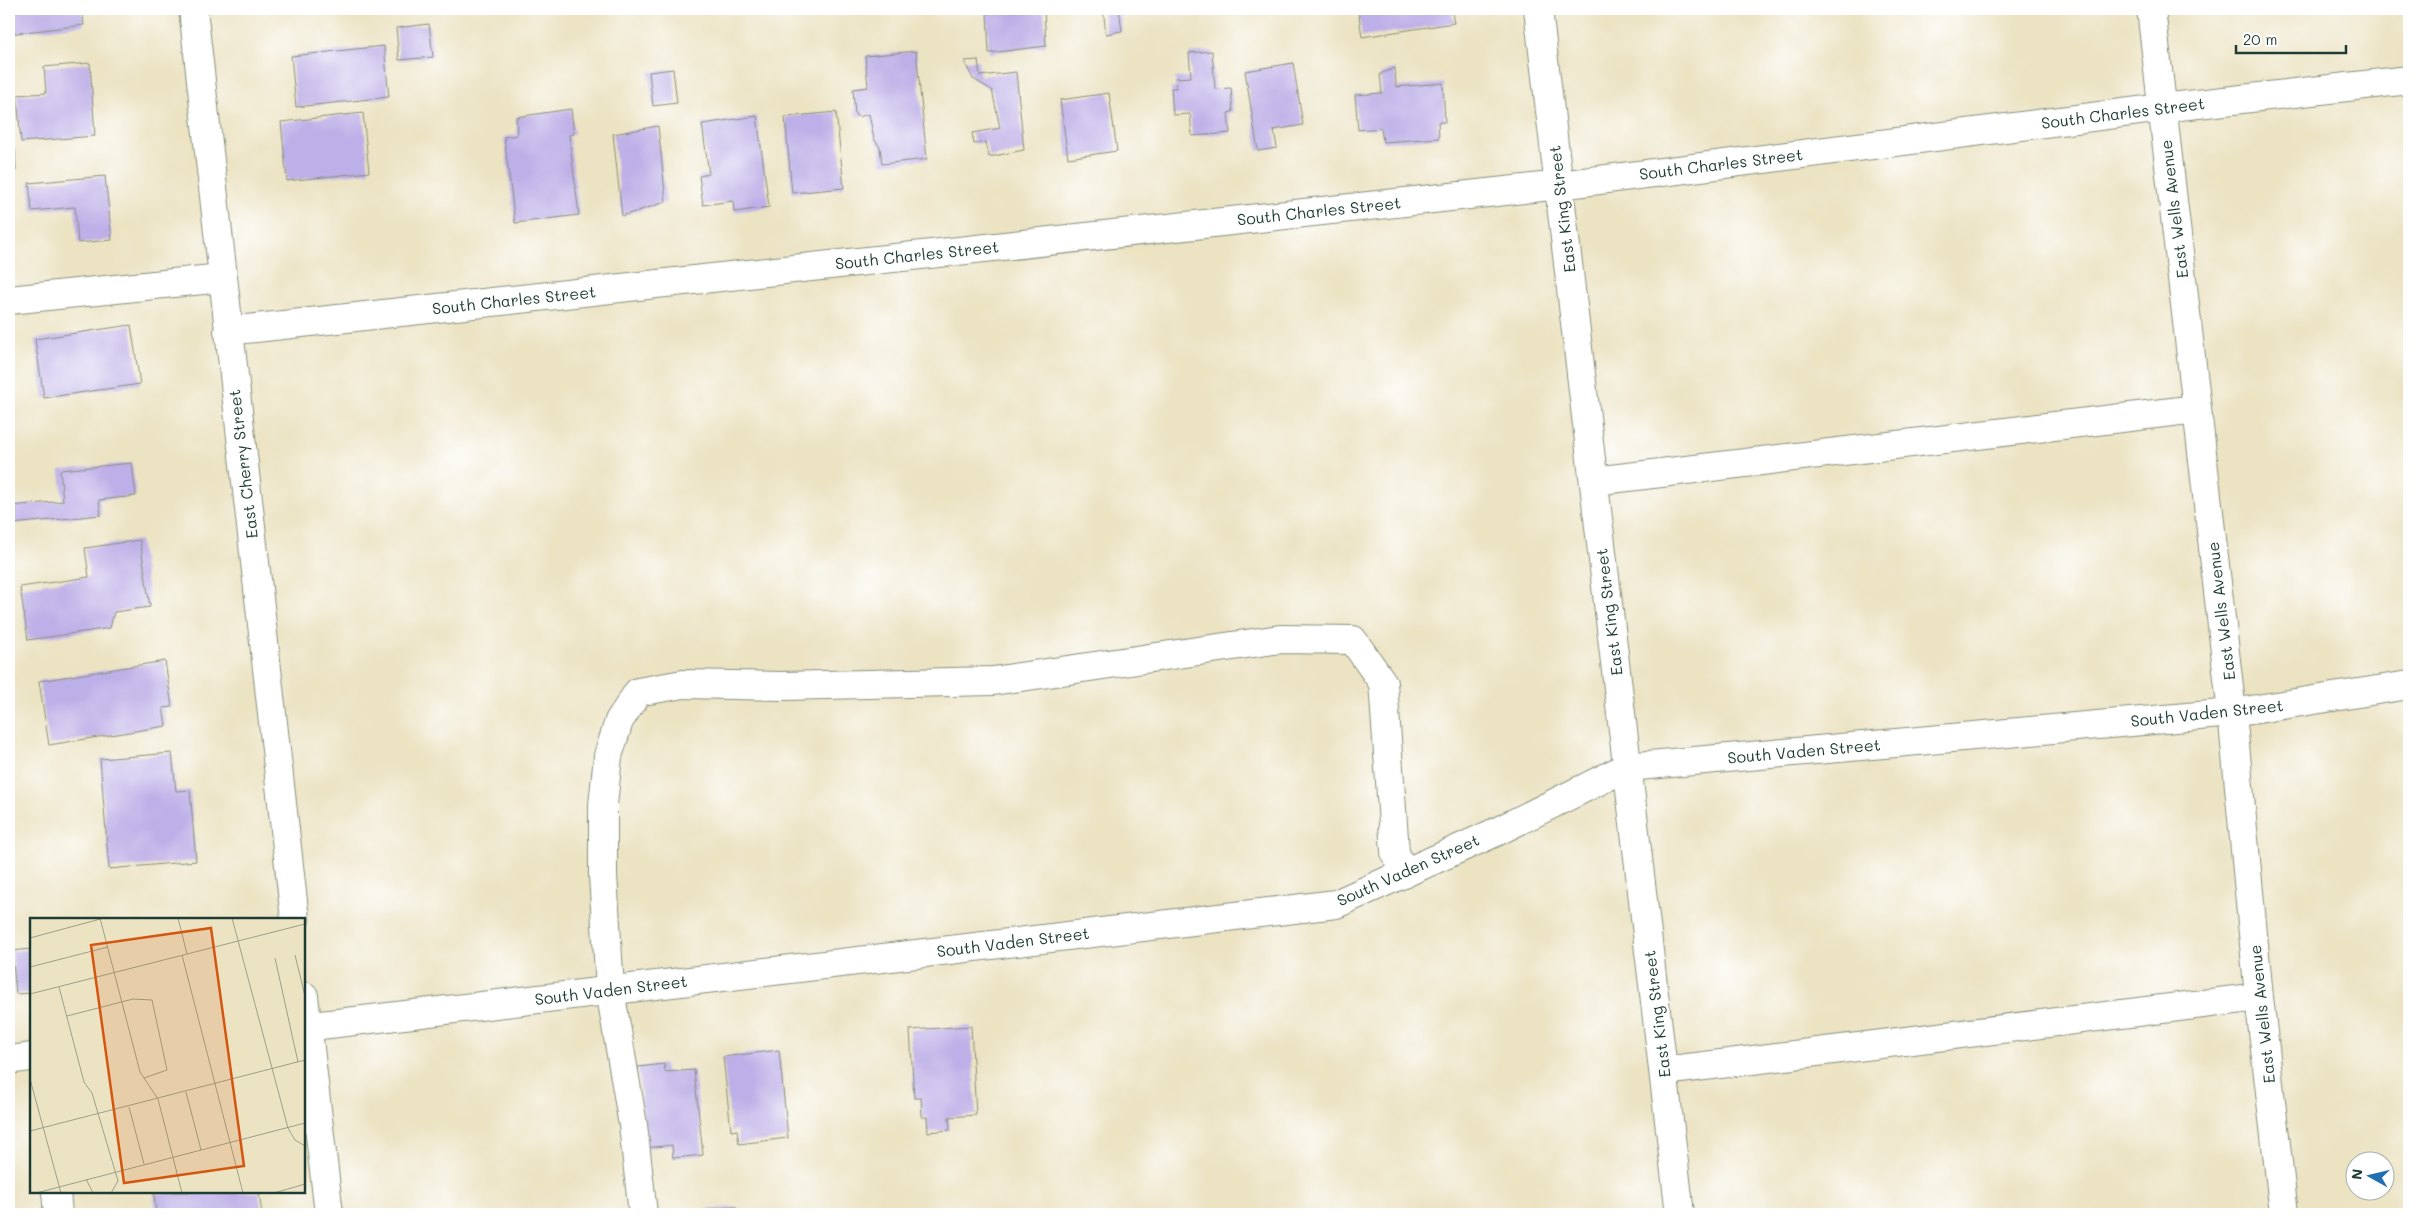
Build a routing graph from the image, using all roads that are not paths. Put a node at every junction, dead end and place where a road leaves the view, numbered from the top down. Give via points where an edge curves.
1 (193, 9) edge
2 (1538, 9) edge
3 (2151, 9) edge
4 (2409, 80) edge
5 (2162, 108) junction
6 (1560, 185) junction
7 (222, 278) junction
8 (9, 300) edge
9 (228, 331) junction
10 (2197, 409) junction
11 (1594, 481) junction
12 (2409, 685) edge
13 (2232, 713) junction
14 (1627, 766) junction
15 (1404, 874) junction
16 (295, 918) edge
17 (610, 990) junction
18 (2259, 997) junction
19 (305, 1011) edge
20 (306, 1026) edge
21 (30, 1057) edge
22 (9, 1060) edge
23 (1664, 1071) junction
24 (56, 1193) edge
25 (58, 1214) edge
26 (329, 1214) edge
27 (643, 1214) edge
28 (1680, 1214) edge
29 (2284, 1214) edge

1 - 7 street, East Cherry Street
2 - 6 street, East King Street
3 - 5 street, East Wells Avenue
4 - 5 street, South Charles Street
5 - 6 street, South Charles Street
5 - 10 street, East Wells Avenue
6 - 9 street, South Charles Street
6 - 11 street, East King Street
7 - 8 street
7 - 9 street, East Cherry Street
9 - 16 street, East Cherry Street
10 - 11 street
10 - 13 street, East Wells Avenue
11 - 14 street, East King Street
12 - 13 street, South Vaden Street
13 - 14 street, South Vaden Street
13 - 18 street, East Wells Avenue
14 - 15 street, South Vaden Street
14 - 23 street, East King Street
15 - 17 street, South Vaden Street via 1336,904
15 - 17 street via 1395,852 1383,683 1353,640 1253,642 993,681 783,686 683,684 638,692 619,721 608,756 603,876
17 - 20 street, South Vaden Street
17 - 27 street via 633,1125
18 - 23 street
18 - 29 street, East Wells Avenue
19 - 20 street
20 - 26 street
21 - 22 street
23 - 28 street, East King Street
24 - 25 street

